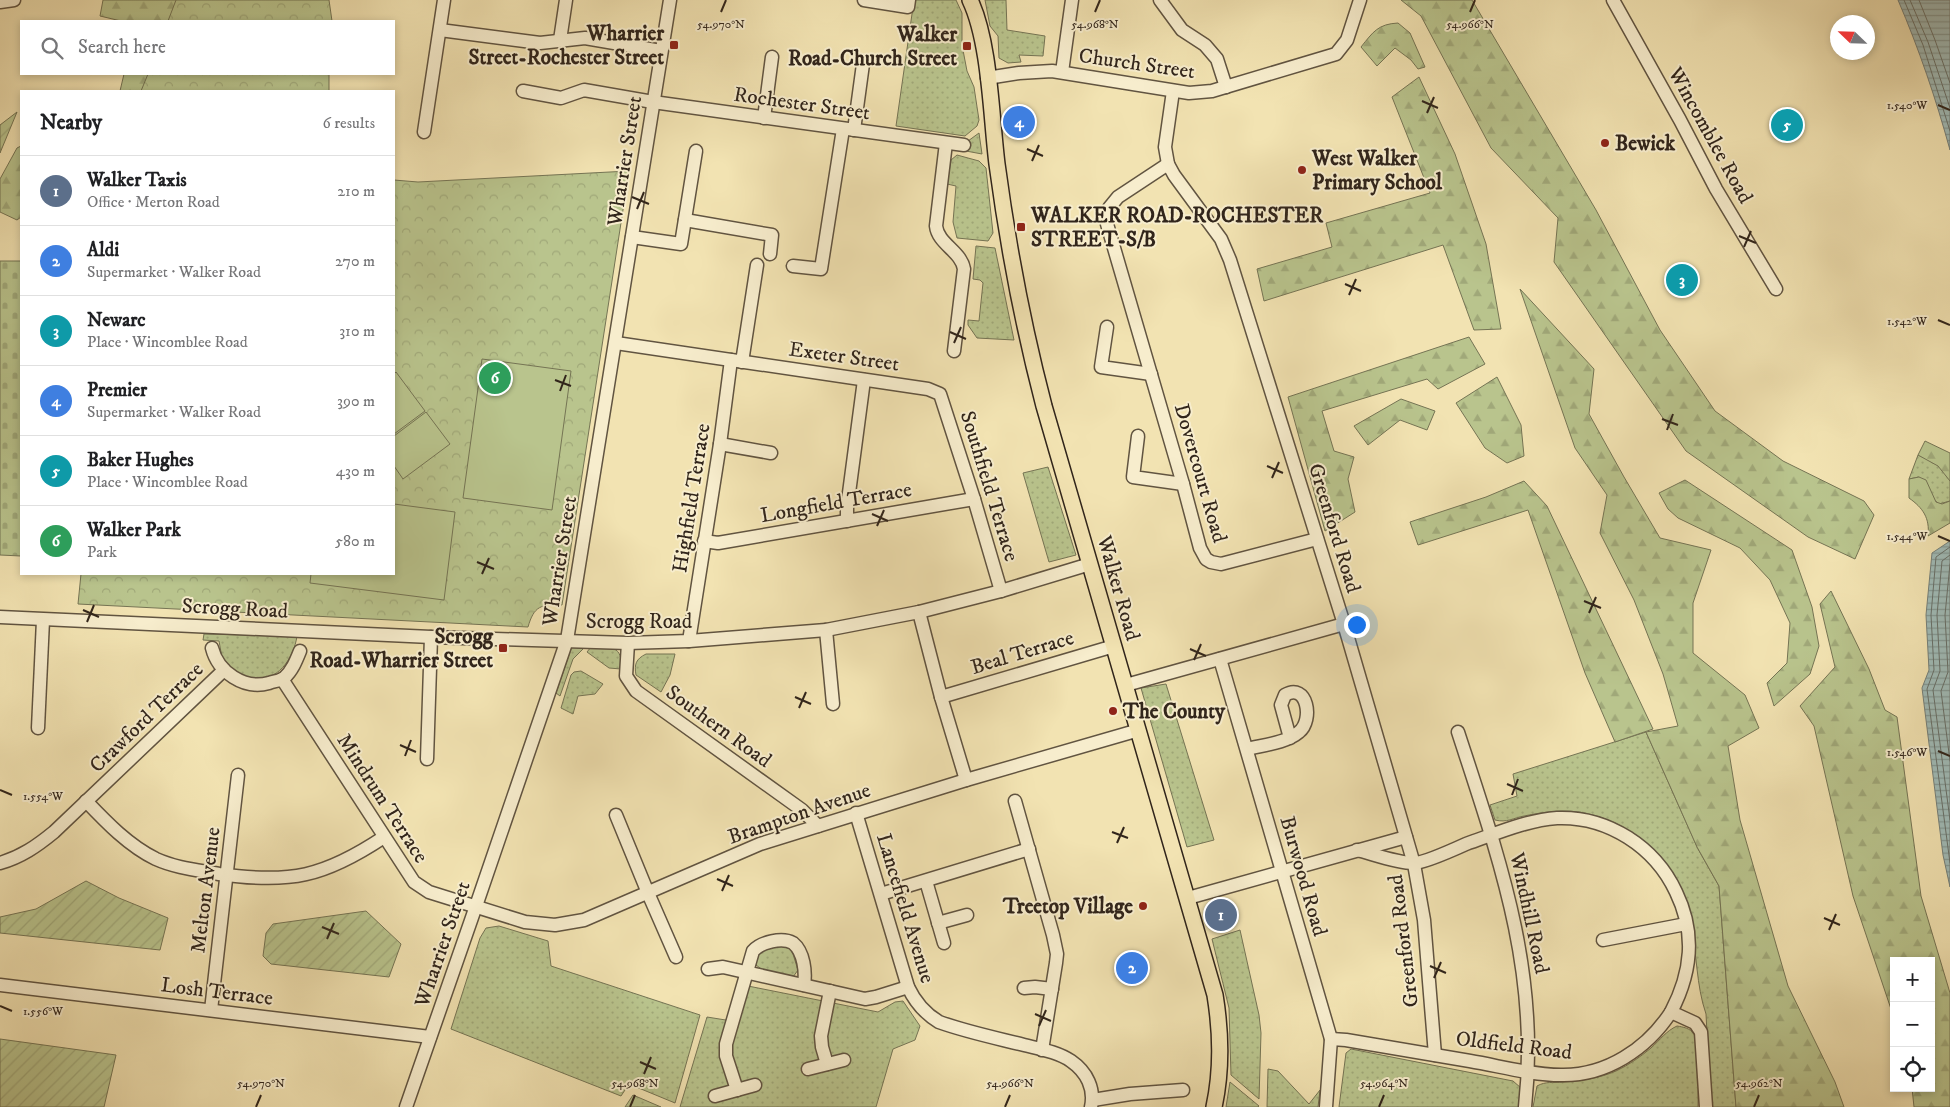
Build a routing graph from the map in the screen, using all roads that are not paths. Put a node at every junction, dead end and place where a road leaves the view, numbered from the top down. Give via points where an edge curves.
1 (14, 0) edge
2 (444, 0) edge
3 (566, 0) edge
4 (670, 0) edge
5 (864, 0) edge
6 (909, 0) edge
7 (970, 0) edge
8 (1072, 0) edge
9 (1160, 0) edge
10 (1360, 0) edge
11 (1612, 0) edge
12 (0, 2) edge
13 (440, 30) junction
14 (560, 40) junction
15 (662, 51) junction
16 (772, 57) dead end
17 (863, 64) dead end
18 (1062, 72) junction
19 (987, 78) junction
20 (1226, 87) junction
21 (523, 91) dead end
22 (1173, 91) junction
23 (653, 102) junction
24 (764, 118) junction
25 (848, 129) junction
26 (424, 132) dead end
27 (946, 143) junction
28 (964, 145) dead end
29 (696, 151) dead end
30 (1168, 164) junction
31 (685, 220) junction
32 (632, 237) junction
33 (770, 254) dead end
34 (757, 265) dead end
35 (793, 266) dead end
36 (1776, 289) dead end
37 (1107, 327) dead end
38 (616, 343) junction
39 (954, 351) dead end
40 (736, 361) junction
41 (1151, 374) junction
42 (864, 380) junction
43 (940, 394) joint
44 (1138, 436) dead end
45 (720, 444) junction
46 (771, 453) dead end
47 (1184, 484) junction
48 (974, 499) junction
49 (847, 521) junction
50 (1317, 539) junction
51 (704, 541) junction
52 (1090, 564) junction
53 (1001, 591) junction
54 (919, 612) junction
55 (0, 618) edge
56 (44, 620) junction
57 (1344, 624) junction
58 (826, 630) junction
59 (431, 637) junction
60 (566, 640) junction
61 (689, 641) junction
62 (628, 643) junction
63 (1114, 646) junction
64 (212, 648) dead end
65 (300, 651) dead end
66 (1220, 658) junction
67 (224, 670) junction
68 (282, 679) junction
69 (1126, 685) junction
70 (941, 697) junction
71 (833, 704) dead end
72 (38, 728) dead end
73 (1139, 730) junction
74 (1458, 732) dead end
75 (1290, 738) dead end
76 (1247, 749) junction
77 (427, 759) dead end
78 (238, 775) dead end
79 (966, 780) junction
80 (86, 800) junction
81 (1015, 801) dead end
82 (856, 813) junction
83 (616, 815) dead end
84 (818, 826) junction
85 (1492, 835) junction
86 (1406, 837) junction
87 (384, 838) junction
88 (1029, 850) junction
89 (1357, 850) junction
90 (0, 863) edge
91 (1414, 864) junction
92 (1281, 871) junction
93 (227, 875) junction
94 (926, 881) junction
95 (648, 894) junction
96 (881, 894) junction
97 (1188, 898) junction
98 (476, 906) junction
99 (967, 915) dead end
100 (938, 923) junction
101 (1686, 924) junction
102 (1603, 940) dead end
103 (944, 942) dead end
104 (676, 957) dead end
105 (708, 969) dead end
106 (746, 972) junction
107 (0, 985) edge
108 (804, 986) junction
109 (908, 987) junction
110 (1024, 988) dead end
111 (1052, 990) junction
112 (830, 992) junction
113 (211, 1010) junction
114 (1671, 1012) junction
115 (430, 1037) junction
116 (1331, 1039) junction
117 (1042, 1050) junction
118 (1435, 1055) junction
119 (844, 1060) dead end
120 (828, 1064) junction
121 (808, 1069) dead end
122 (1529, 1072) junction
123 (754, 1085) dead end
124 (736, 1090) junction
125 (1183, 1090) dead end
126 (1130, 1094) junction
127 (715, 1096) dead end
128 (1092, 1103) edge
129 (406, 1107) edge
130 (1133, 1107) edge
131 (1214, 1107) edge
132 (1326, 1107) edge
133 (1526, 1107) edge
134 (1706, 1107) edge

1 - 12 street
2 - 13 street
3 - 14 street
4 - 15 street, Wharrier Street
5 - 6 street via 908,7
7 - 19 main road, Walker Road via 980,29
8 - 18 street
9 - 20 street via 1182,30 1205,44 1217,59
10 - 20 street, Church Street via 1347,40 1336,54
11 - 36 street, Wincomblee Road via 1716,189
13 - 14 street via 540,43
13 - 26 street
14 - 15 street via 585,38
15 - 23 street, Wharrier Street
16 - 24 street
17 - 25 street
18 - 19 street, Church Street via 1039,71
18 - 22 street, Church Street
19 - 52 main road, Walker Road via 1021,313
20 - 22 street, Church Street via 1199,94
21 - 23 street, Rochester Street via 561,98 584,90
22 - 30 street, Greenford Road via 1165,148
23 - 24 street, Rochester Street
23 - 32 street, Wharrier Street
24 - 25 street, Rochester Street
25 - 27 street, Rochester Street
25 - 35 street via 821,269
27 - 28 street, Rochester Street
27 - 39 street via 936,230 961,260 964,269
29 - 31 street
30 - 41 street, Dovercourt Road via 1118,197 1106,216
30 - 50 street, Greenford Road via 1221,239 1230,260
31 - 32 street via 681,244
31 - 33 street via 772,235
32 - 38 street, Wharrier Street
34 - 40 street
37 - 41 street via 1101,367
38 - 40 street, Exeter Street
38 - 60 street, Wharrier Street
40 - 42 street, Exeter Street
40 - 45 street, Highfield Terrace
41 - 47 street, Dovercourt Road
42 - 43 street, Exeter Street via 928,389
42 - 49 street
43 - 48 street, Southfield Terrace
44 - 47 street via 1133,477
45 - 46 street
45 - 51 street, Highfield Terrace
47 - 50 street, Dovercourt Road via 1202,555 1211,562 1221,564
48 - 49 street, Longfield Terrace
48 - 53 street, Southfield Terrace
49 - 51 street, Longfield Terrace via 718,543
50 - 57 street, Greenford Road
51 - 61 street, Highfield Terrace
52 - 53 street, Scrogg Road
52 - 63 main road, Walker Road
53 - 54 street, Scrogg Road
54 - 58 street, Scrogg Road
54 - 70 street
55 - 56 street, Scrogg Road
56 - 59 street, Scrogg Road
56 - 72 street
57 - 66 street
57 - 86 street, Greenford Road
58 - 61 street, Scrogg Road
58 - 71 street
59 - 60 street, Scrogg Road
59 - 77 street
60 - 62 street, Scrogg Road
60 - 98 street, Wharrier Street
61 - 62 street, Scrogg Road
62 - 84 street, Southern Road via 626,676 636,691 802,810
63 - 69 main road, Walker Road
63 - 70 street, Beal Terrace
64 - 67 street, Scrogg Road via 214,657
65 - 68 street, Scrogg Road via 294,665
66 - 69 street
66 - 76 street, Burwood Road
67 - 68 street via 248,684 262,685
67 - 80 street, Crawford Terrace
68 - 87 street, Mindrum Terrace
69 - 73 main road, Walker Road
70 - 79 street
73 - 79 street, Brampton Avenue
73 - 97 main road, Walker Road
74 - 85 street, Windhill Road
75 - 76 street
76 - 92 street, Burwood Road
78 - 93 street, Melton Avenue
79 - 82 street, Brampton Avenue
80 - 90 street, Crawford Terrace via 36,848
80 - 93 street via 130,842 155,858 180,868
81 - 88 street
82 - 84 street, Brampton Avenue
82 - 96 street, Lancefield Avenue
83 - 95 street
84 - 95 street, Brampton Avenue via 760,844
85 - 91 street, Oldfield Road
85 - 101 street, Oldfield Road via 1557,818 1607,826 1637,842 1657,862 1674,886
85 - 122 street, Windhill Road via 1519,945 1527,1009
86 - 89 street
86 - 91 street, Greenford Road
87 - 93 street via 356,856 321,871 285,878
87 - 98 street, Mindrum Terrace via 414,882 430,892
88 - 94 street
88 - 111 street via 1056,945
89 - 91 street
89 - 92 street
91 - 118 street, Greenford Road via 1424,920
92 - 97 street
92 - 116 street, Burwood Road
93 - 113 street, Melton Avenue
94 - 96 street
94 - 100 street
95 - 98 street, Brampton Avenue via 584,920 555,925 525,922
95 - 104 street
96 - 109 street, Lancefield Avenue
97 - 131 main road, Walker Road via 1218,1013 1220,1070
98 - 115 street, Wharrier Street
99 - 100 street
100 - 103 street
101 - 102 street
101 - 114 street, Oldfield Road via 1690,950 1688,970
105 - 106 street via 723,966
106 - 108 street
106 - 108 street via 756,948 781,940 790,941 800,951 805,972
106 - 124 street via 726,1044 726,1056
107 - 113 street, Losh Terrace
108 - 112 street
109 - 112 street via 871,999
109 - 117 street, Lancefield Avenue via 916,1003 939,1022
110 - 111 street
111 - 117 street
112 - 120 street via 820,1036
113 - 115 street, Losh Terrace
114 - 122 street, Oldfield Road via 1641,1046 1606,1067 1571,1075
114 - 134 street via 1695,1023 1701,1032
115 - 129 street, Wharrier Street
116 - 118 street, Oldfield Road
116 - 132 street, Burwood Road
117 - 128 street, Lancefield Avenue via 1077,1065 1090,1083
118 - 122 street, Oldfield Road
119 - 120 street
120 - 121 street
122 - 133 street, Windhill Road
123 - 124 street
124 - 127 street
125 - 126 street
126 - 128 street
126 - 130 street

